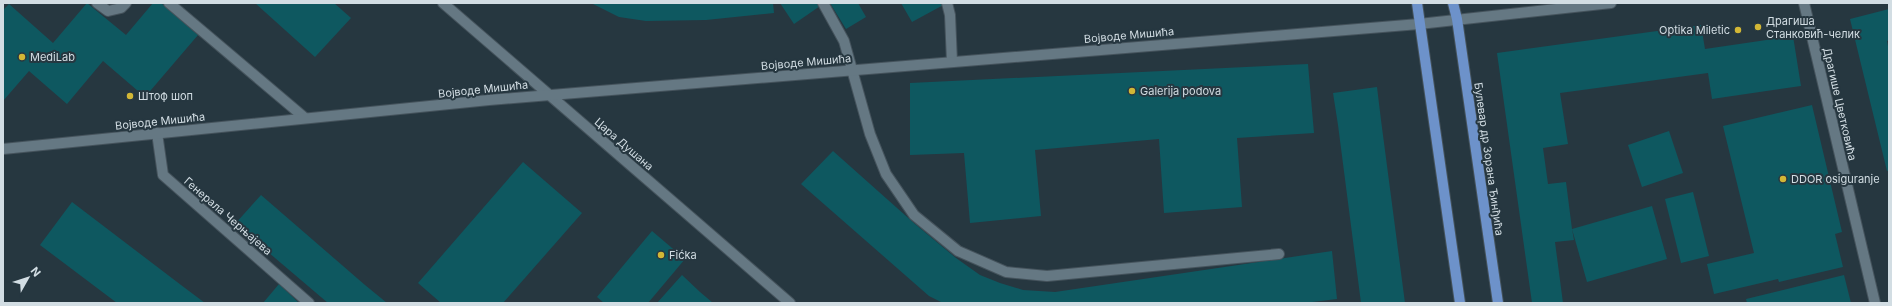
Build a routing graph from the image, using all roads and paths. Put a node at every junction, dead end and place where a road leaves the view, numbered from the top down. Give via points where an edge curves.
1 (97, 3) edge
2 (126, 3) edge
3 (169, 3) edge
4 (443, 3) edge
5 (823, 3) edge
6 (946, 3) edge
7 (1417, 3) edge
8 (1453, 3) edge
9 (1611, 3) edge
10 (1804, 3) edge
11 (1457, 19) junction
12 (1419, 24) junction
13 (952, 62) junction
14 (852, 70) junction
15 (548, 95) junction
16 (305, 118) junction
17 (157, 133) junction
18 (3, 149) edge
19 (1280, 254) dead end
20 (309, 303) edge
21 (790, 303) edge
22 (1460, 303) edge
23 (1498, 303) edge
24 (1875, 303) edge

1 - 2 street via 108,11 121,8
3 - 16 street
4 - 15 street, Цара Душана
5 - 14 street via 844,41
6 - 13 street via 950,15
7 - 12 main road
8 - 11 main road, Булевар др Зорана Ђинђића
9 - 11 street, Војводе Мишића
10 - 24 street, Драгише Цветковића
11 - 12 street, Војводе Мишића
11 - 23 main road, Булевар др Зорана Ђинђића
12 - 13 street, Војводе Мишића
12 - 22 main road
13 - 14 street, Војводе Мишића
14 - 15 street, Војводе Мишића
14 - 19 street via 870,134 886,174 914,215 958,251 1006,272 1047,276
15 - 16 street, Војводе Мишића
15 - 21 street, Цара Душана
16 - 17 street, Војводе Мишића
17 - 18 street, Војводе Мишића
17 - 20 street, Генерала Черњајева via 163,175

